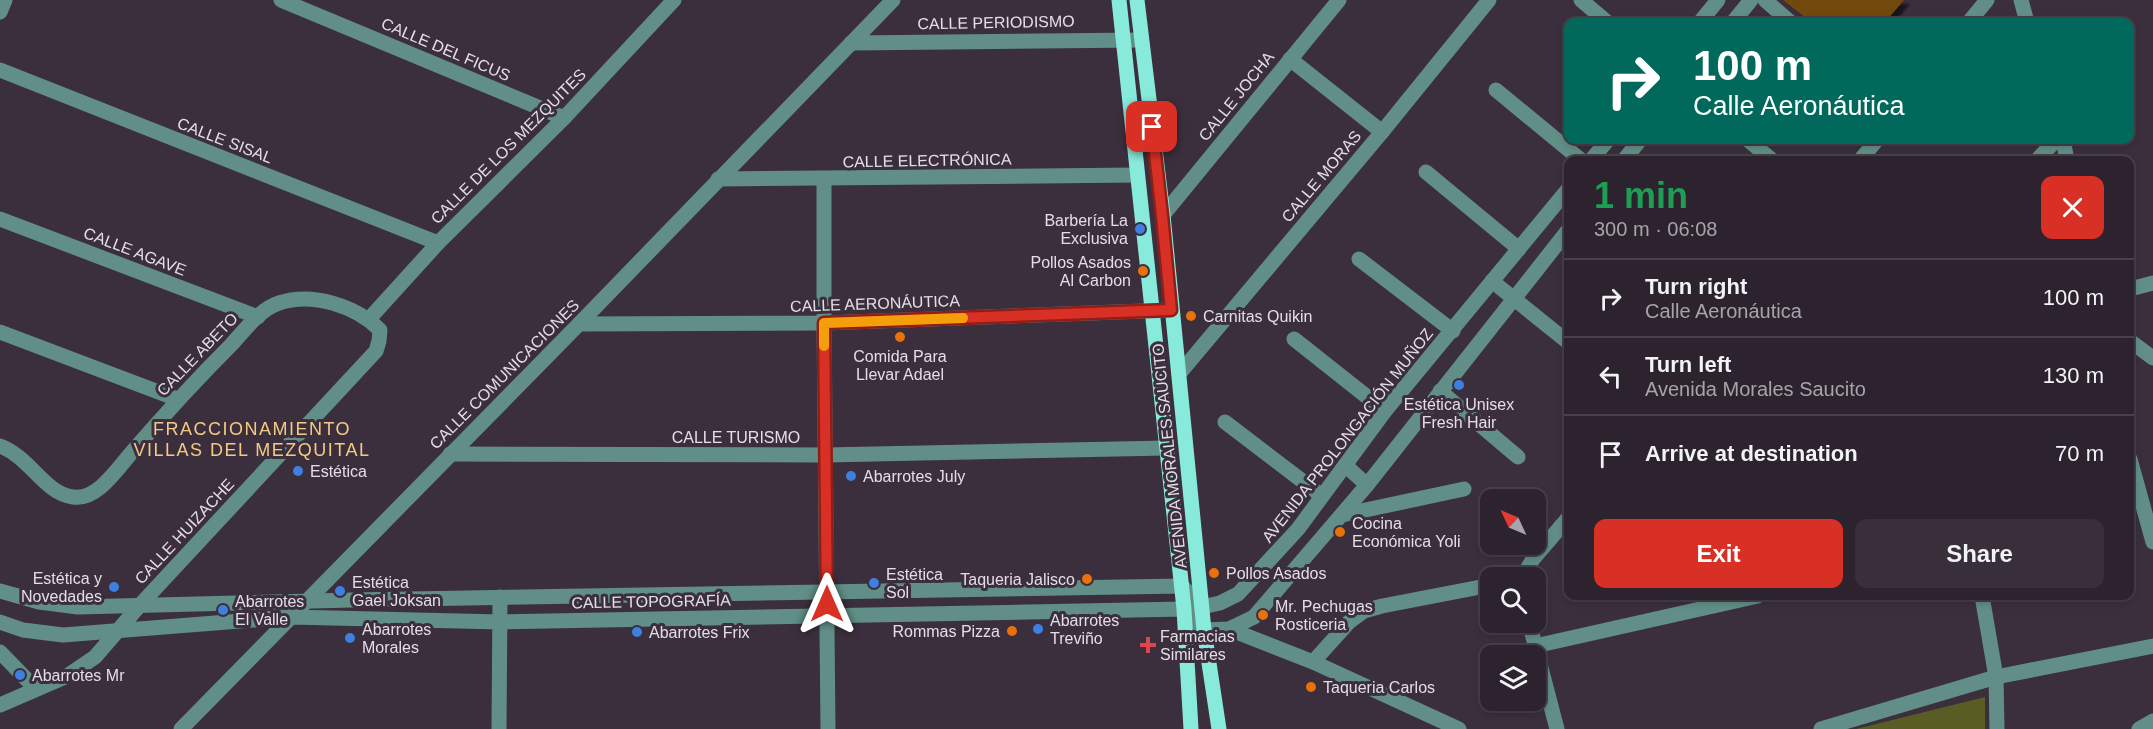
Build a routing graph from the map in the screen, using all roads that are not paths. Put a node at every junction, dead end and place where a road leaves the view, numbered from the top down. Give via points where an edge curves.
1 (5, 0) edge
2 (281, 0) edge
3 (674, 0) edge
4 (893, 0) edge
5 (1119, 0) edge
6 (1137, 0) edge
7 (1339, 0) edge
8 (1488, 0) edge
9 (1581, 0) edge
10 (1718, 0) edge
11 (1751, 0) edge
12 (1765, 0) edge
13 (1987, 0) edge
14 (2020, 0) edge
15 (0, 12) edge
16 (1602, 18) edge
17 (1703, 18) edge
18 (1736, 18) edge
19 (1785, 18) edge
20 (1972, 18) edge
21 (2026, 18) edge
22 (1124, 39) junction
23 (1140, 40) junction
24 (851, 43) junction
25 (1290, 59) junction
26 (0, 70) edge
27 (1496, 90) dead end
28 (564, 118) junction
29 (1382, 132) junction
30 (1605, 144) edge
31 (1637, 144) edge
32 (1753, 144) edge
33 (1874, 144) edge
34 (2052, 144) edge
35 (1576, 156) edge
36 (1594, 156) edge
37 (1626, 156) edge
38 (1767, 156) edge
39 (1863, 156) edge
40 (2041, 156) edge
41 (1426, 172) dead end
42 (1137, 175) junction
43 (718, 178) junction
44 (824, 179) junction
45 (1564, 194) edge
46 (1162, 215) junction
47 (0, 219) edge
48 (1564, 235) edge
49 (438, 243) junction
50 (1519, 249) junction
51 (1359, 259) dead end
52 (1492, 281) junction
53 (2153, 283) edge
54 (2134, 288) edge
55 (1514, 298) junction
56 (1171, 310) junction
57 (1152, 311) junction
58 (258, 317) junction
59 (369, 319) junction
60 (824, 323) junction
61 (579, 324) junction
62 (1453, 331) junction
63 (0, 332) edge
64 (1294, 339) dead end
65 (1564, 339) edge
66 (2134, 348) edge
67 (2153, 358) edge
68 (1179, 374) junction
69 (1440, 391) junction
70 (177, 399) junction
71 (1385, 411) junction
72 (1225, 422) dead end
73 (0, 446) edge
74 (1167, 448) junction
75 (450, 454) junction
76 (826, 455) junction
77 (1518, 457) dead end
78 (1345, 465) junction
79 (1367, 485) junction
80 (2134, 488) edge
81 (1464, 489) dead end
82 (1322, 496) junction
83 (2137, 510) edge
84 (1342, 515) junction
85 (1564, 523) edge
86 (2153, 542) edge
87 (1528, 567) edge
88 (1182, 586) junction
89 (1480, 587) edge
90 (0, 591) edge
91 (827, 591) junction
92 (500, 597) junction
93 (1740, 600) edge
94 (1983, 600) edge
95 (307, 601) junction
96 (140, 605) junction
97 (1202, 607) junction
98 (1184, 609) junction
99 (827, 617) junction
100 (290, 618) junction
101 (0, 622) edge
102 (501, 622) junction
103 (1229, 629) junction
104 (1204, 630) junction
105 (118, 631) junction
106 (1539, 645) edge
107 (2153, 646) edge
108 (0, 652) edge
109 (1313, 662) junction
110 (1996, 677) junction
111 (1546, 688) edge
112 (36, 689) junction
113 (0, 705) edge
114 (2153, 721) edge
115 (181, 729) edge
116 (499, 729) edge
117 (828, 729) edge
118 (1191, 729) edge
119 (1218, 729) edge
120 (1459, 729) edge
121 (1557, 729) edge
122 (1821, 729) edge
123 (1997, 729) edge
124 (2139, 729) edge

1 - 15 street
2 - 28 street, CALLE DEL FICUS
3 - 28 street, CALLE DE LOS MEZQUITES
4 - 24 street, CALLE COMUNICACIONES
5 - 22 main road, AVENIDA MORALES SAUCITO
6 - 23 main road, AVENIDA MORALES SAUCITO
7 - 25 street, CALLE JOCHA
8 - 29 street, CALLE MORAS
9 - 16 street
10 - 17 street
11 - 18 street
12 - 19 street
13 - 20 street
14 - 21 street
22 - 23 street, CALLE PERIODISMO
22 - 24 street, CALLE PERIODISMO
22 - 42 main road, AVENIDA MORALES SAUCITO
23 - 46 main road, AVENIDA MORALES SAUCITO
24 - 43 street, CALLE COMUNICACIONES
25 - 29 street
25 - 46 street, CALLE JOCHA
26 - 49 street, CALLE SISAL
27 - 35 street
28 - 49 street, CALLE DE LOS MEZQUITES
29 - 68 street, CALLE MORAS
30 - 36 street
31 - 37 street
32 - 38 street
33 - 39 street
34 - 40 street
41 - 50 street
42 - 44 street, CALLE ELECTRÓNICA
42 - 57 main road, AVENIDA MORALES SAUCITO
43 - 44 street, CALLE ELECTRÓNICA
43 - 61 street, CALLE COMUNICACIONES
44 - 60 street
45 - 50 street, AVENIDA PROLONGACIÓN MUÑOZ
46 - 56 main road, AVENIDA MORALES SAUCITO
47 - 58 street, CALLE AGAVE
48 - 55 street
49 - 59 street, CALLE DE LOS MEZQUITES
50 - 52 street, AVENIDA PROLONGACIÓN MUÑOZ
51 - 62 street
52 - 55 street
52 - 62 street, AVENIDA PROLONGACIÓN MUÑOZ
53 - 54 street
55 - 65 street
55 - 69 street
56 - 57 street, CALLE AERONÁUTICA
56 - 68 main road, AVENIDA MORALES SAUCITO
57 - 60 street, CALLE AERONÁUTICA
57 - 74 main road, AVENIDA MORALES SAUCITO
58 - 59 street, CALLE ABETO via 278,303 303,299 331,302
58 - 70 street, CALLE ABETO
59 - 96 street, CALLE HUIZACHE via 380,330 376,351
60 - 61 street, CALLE AERONÁUTICA
60 - 76 street
61 - 75 street, CALLE COMUNICACIONES
62 - 71 street, AVENIDA PROLONGACIÓN MUÑOZ
63 - 70 street
64 - 71 street
66 - 67 street
68 - 97 main road, AVENIDA MORALES SAUCITO
69 - 77 street
69 - 79 street
70 - 73 street, CALLE ABETO via 98,490 75,498 54,491 26,462
71 - 78 street, AVENIDA PROLONGACIÓN MUÑOZ
72 - 82 street
74 - 76 street, CALLE TURISMO
74 - 88 main road, AVENIDA MORALES SAUCITO
75 - 76 street, CALLE TURISMO
75 - 95 street, CALLE COMUNICACIONES
76 - 91 street
78 - 79 street
78 - 82 street, AVENIDA PROLONGACIÓN MUÑOZ
79 - 84 street
80 - 83 street
81 - 84 street
82 - 97 street, AVENIDA PROLONGACIÓN MUÑOZ via 1298,529 1238,594
83 - 86 street
84 - 103 street via 1254,617
85 - 87 street
88 - 91 street, CALLE TOPOGRAFÍA
88 - 97 street
88 - 98 main road, AVENIDA MORALES SAUCITO
89 - 109 street via 1364,611
90 - 96 street, CALLE TOPOGRAFÍA via 78,607
91 - 92 street, CALLE TOPOGRAFÍA
91 - 99 street
92 - 95 street, CALLE TOPOGRAFÍA
92 - 102 street
93 - 106 street
94 - 110 street
95 - 96 street, CALLE TOPOGRAFÍA
95 - 100 street, CALLE COMUNICACIONES
96 - 105 street, CALLE HUIZACHE
97 - 104 main road, AVENIDA MORALES SAUCITO
98 - 99 street, CALLE TOPOGRAFÍA
98 - 104 street
98 - 118 main road, AVENIDA MORALES SAUCITO
99 - 102 street, CALLE TOPOGRAFÍA
99 - 117 street
100 - 102 street, CALLE TOPOGRAFÍA
100 - 105 street, CALLE TOPOGRAFÍA
100 - 115 street, CALLE COMUNICACIONES
101 - 105 street, CALLE TOPOGRAFÍA via 23,630 63,635
102 - 116 street
103 - 104 street
103 - 109 street
104 - 119 main road, AVENIDA MORALES SAUCITO
105 - 112 street, CALLE HUIZACHE via 95,657 67,676
107 - 110 street
108 - 112 street
109 - 120 street
110 - 122 street
110 - 123 street
111 - 121 street
112 - 113 street, CALLE HUIZACHE
114 - 124 street

